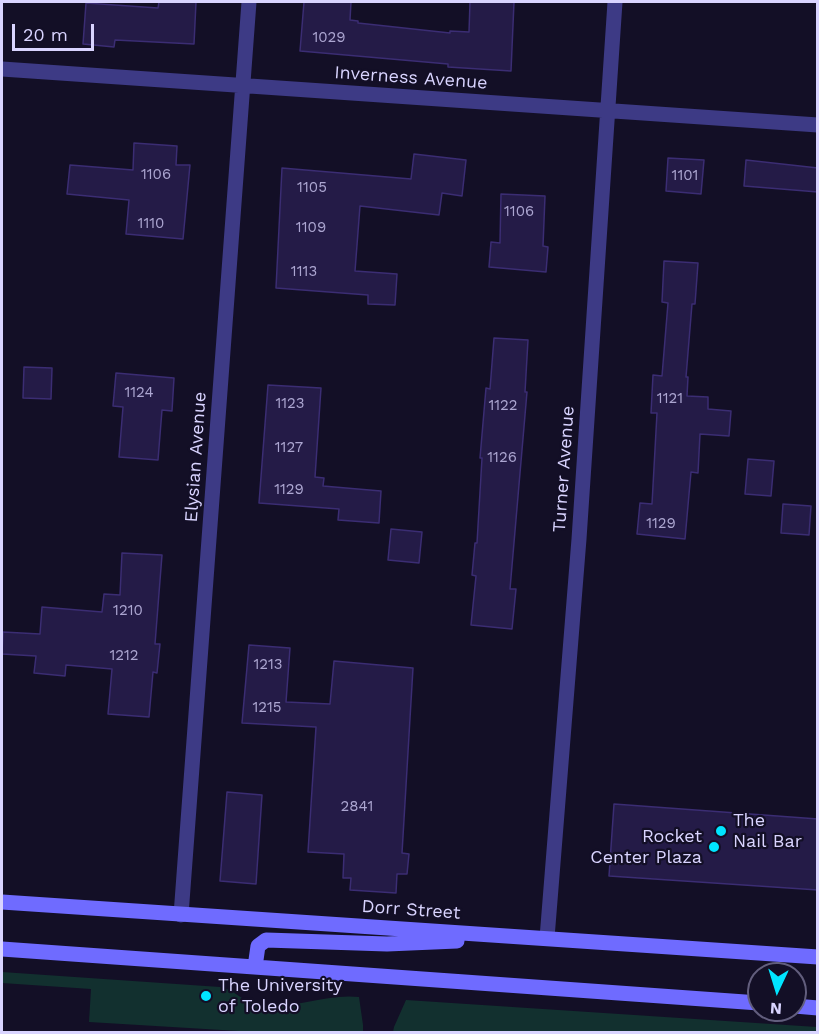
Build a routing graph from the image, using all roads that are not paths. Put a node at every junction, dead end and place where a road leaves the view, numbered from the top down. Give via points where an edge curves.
1 (249, 2) edge
2 (615, 2) edge
3 (2, 69) edge
4 (243, 86) junction
5 (607, 112) junction
6 (818, 125) edge
7 (2, 902) edge
8 (181, 915) junction
9 (547, 938) junction
10 (2, 949) edge
11 (818, 957) edge
12 (255, 967) junction
13 (747, 1002) edge

1 - 4 street, Elysian Avenue
2 - 5 street, Turner Avenue
3 - 4 street, Inverness Avenue
4 - 5 street, Inverness Avenue
4 - 8 street, Elysian Avenue
5 - 6 street, Inverness Avenue
5 - 9 street, Turner Avenue via 579,539
7 - 8 main road, Dorr Street
8 - 9 main road, Dorr Street
9 - 11 main road, Dorr Street
9 - 12 main road via 387,944 266,940 258,946
10 - 12 main road
12 - 13 main road

